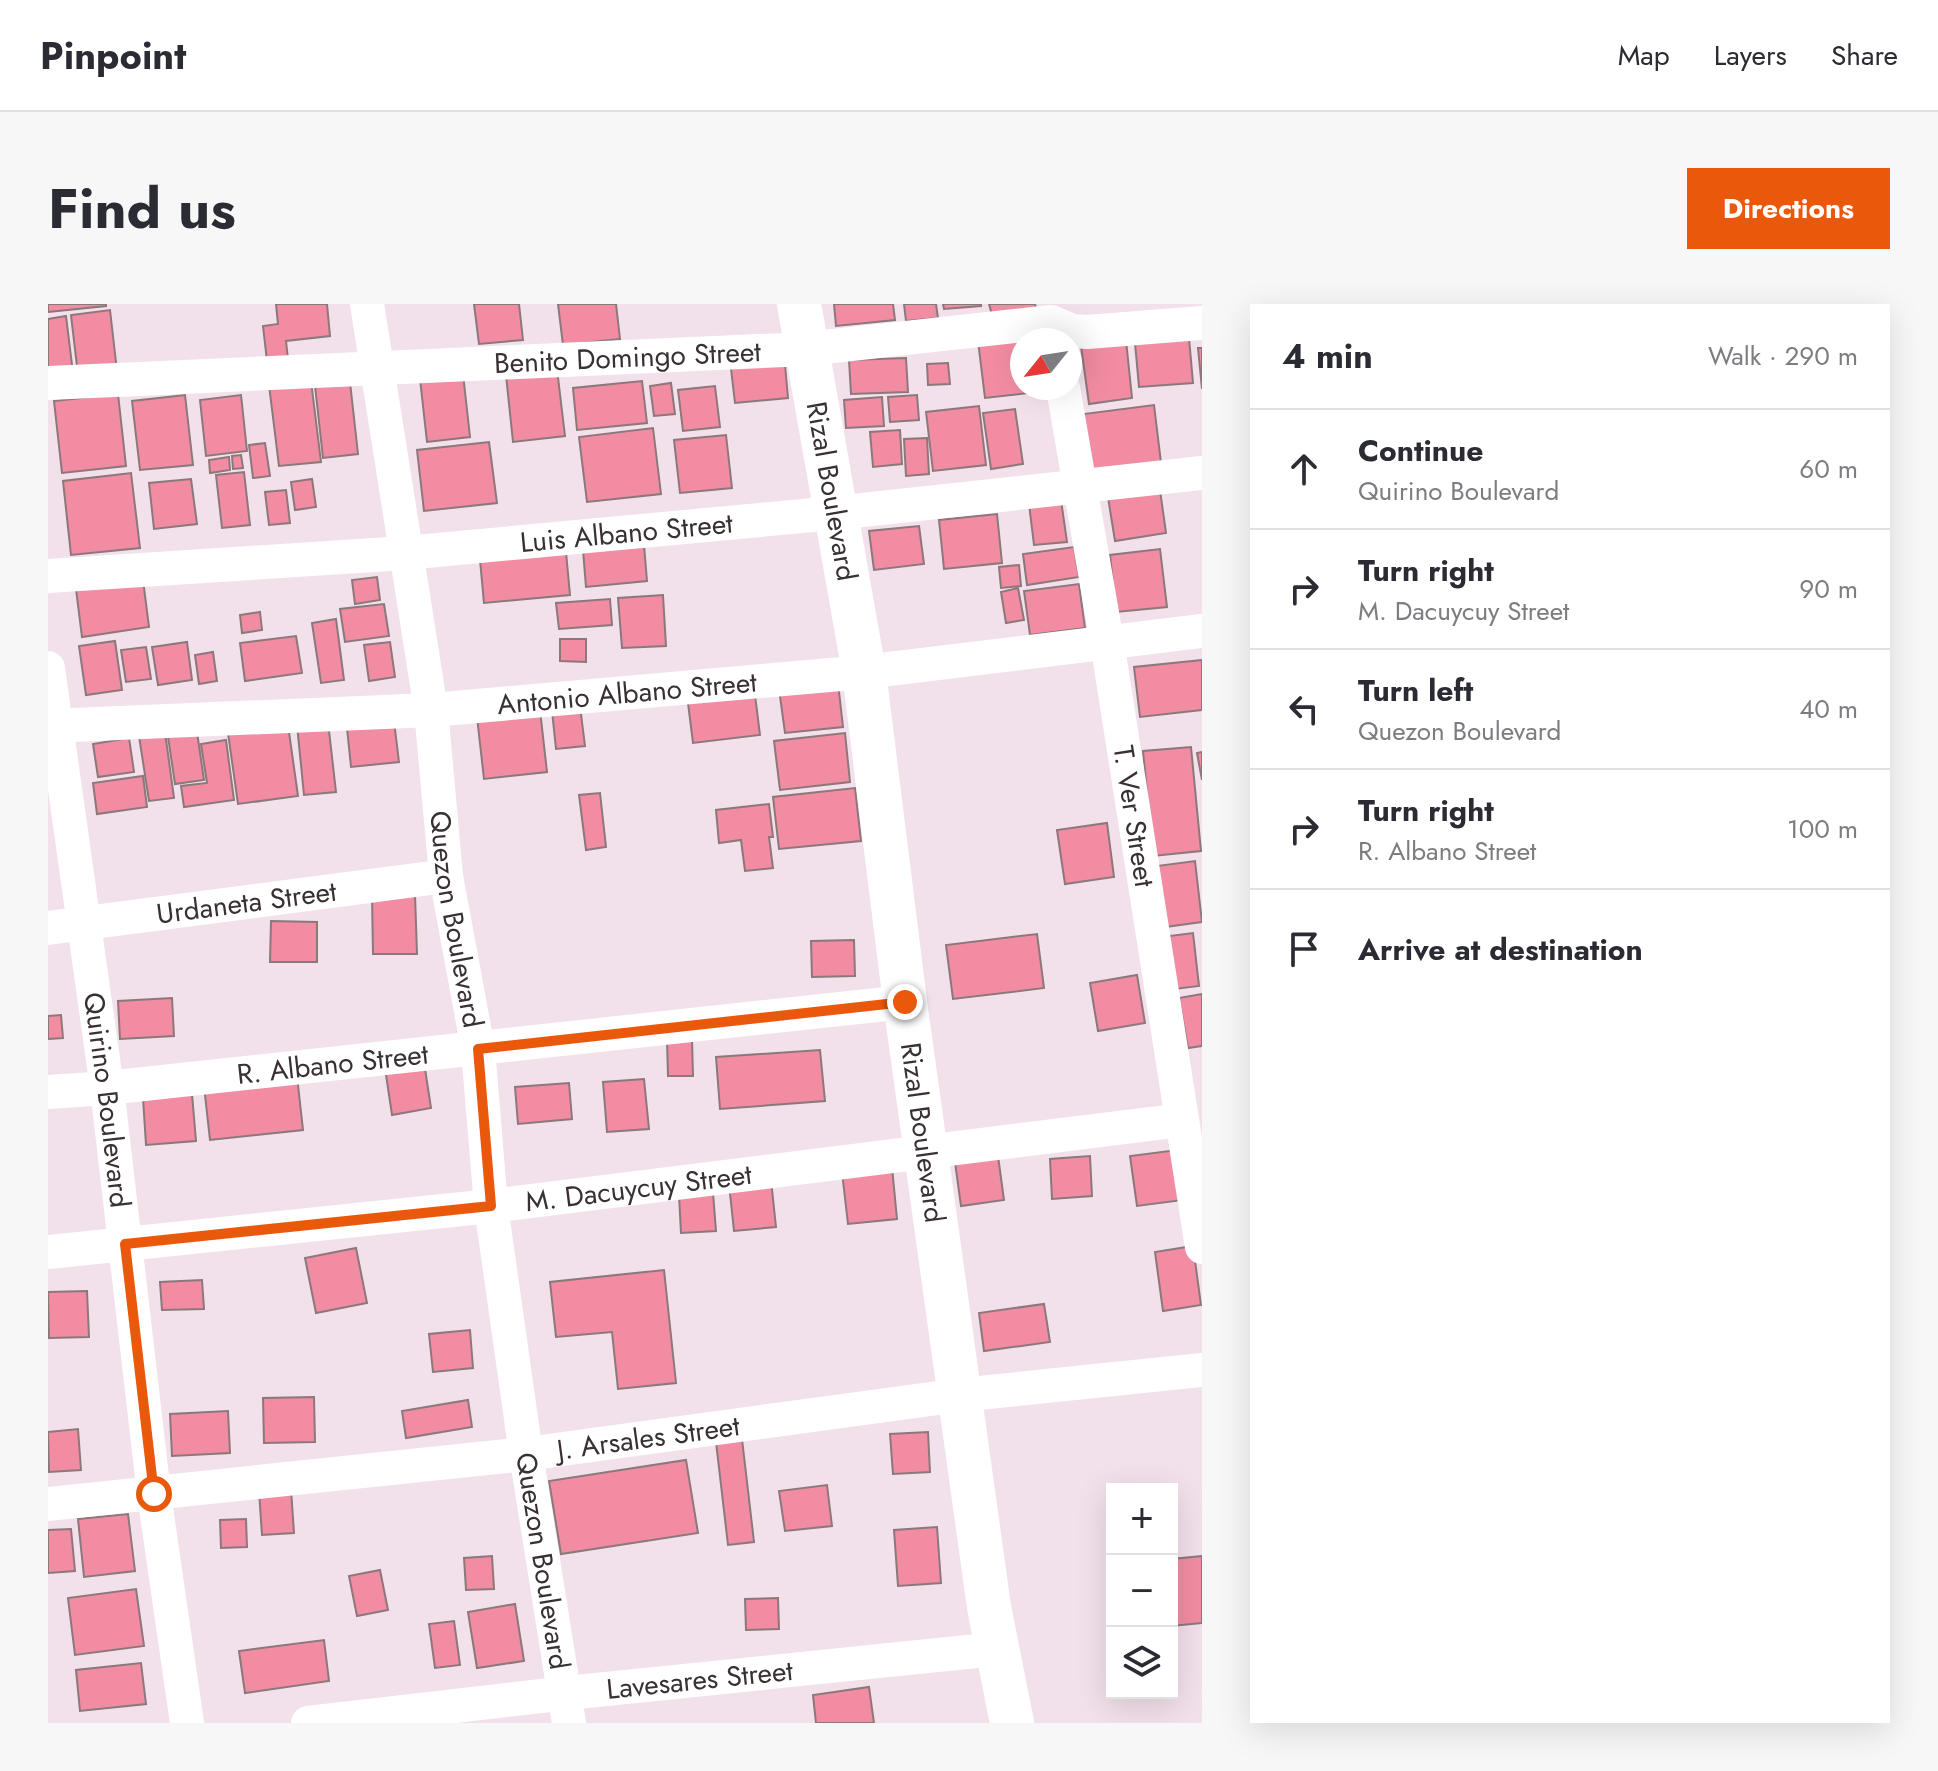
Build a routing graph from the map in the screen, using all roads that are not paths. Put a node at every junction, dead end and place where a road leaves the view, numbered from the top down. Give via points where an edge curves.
1 (367, 304) edge
2 (799, 304) edge
3 (1051, 322) edge
4 (1202, 323) edge
5 (806, 349) junction
6 (375, 367) junction
7 (48, 383) edge
8 (1065, 400) edge
9 (1202, 473) edge
10 (1079, 487) junction
11 (835, 513) junction
12 (405, 553) junction
13 (48, 576) edge
14 (1202, 631) edge
15 (1107, 642) junction
16 (48, 668) edge
17 (864, 672) junction
18 (431, 710) junction
19 (52, 726) edge
20 (446, 876) junction
21 (85, 925) junction
22 (48, 928) edge
23 (905, 1002) junction
24 (478, 1049) junction
25 (107, 1088) junction
26 (48, 1092) edge
27 (1182, 1120) junction
28 (927, 1153) junction
29 (491, 1206) junction
30 (125, 1244) junction
31 (1202, 1247) edge
32 (48, 1252) edge
33 (1202, 1370) edge
34 (960, 1395) junction
35 (526, 1454) junction
36 (154, 1494) junction
37 (48, 1504) edge
38 (996, 1649) junction
39 (568, 1708) edge
40 (187, 1723) edge
41 (308, 1723) edge
42 (1012, 1723) edge

1 - 6 street, Quezon Boulevard
2 - 5 main road, Rizal Boulevard
3 - 4 street, Benito Domingo Street via 1087,332
3 - 5 street, Benito Domingo Street
5 - 6 street, Benito Domingo Street
5 - 11 main road, Rizal Boulevard
6 - 7 street, Benito Domingo Street
6 - 12 street, Quezon Boulevard
8 - 10 street, T. Ver Street
9 - 10 street, Luis Albano Street
10 - 11 street, Luis Albano Street
10 - 15 street, T. Ver Street
11 - 12 street, Luis Albano Street
11 - 17 main road, Rizal Boulevard
12 - 13 street, Luis Albano Street
12 - 18 street, Quezon Boulevard
14 - 15 street, Antonio Albano Street
15 - 17 street, Antonio Albano Street
15 - 27 street, T. Ver Street
16 - 19 street, Quirino Boulevard
17 - 18 street, Antonio Albano Street
17 - 23 main road, Rizal Boulevard
18 - 19 street, Antonio Albano Street
18 - 20 street, Quezon Boulevard
19 - 21 street, Quirino Boulevard
20 - 21 street, Urdaneta Street
20 - 24 street, Quezon Boulevard
21 - 22 street, Urdaneta Street
21 - 25 street, Quirino Boulevard
23 - 24 street, R. Albano Street
23 - 28 main road, Rizal Boulevard
24 - 25 street, R. Albano Street
24 - 29 street, Quezon Boulevard
25 - 26 street, R. Albano Street
25 - 30 street, Quirino Boulevard
27 - 28 street, M. Dacuycuy Street
27 - 31 street, T. Ver Street
28 - 29 street, M. Dacuycuy Street
28 - 34 main road, Rizal Boulevard
29 - 30 street, M. Dacuycuy Street
29 - 35 street, Quezon Boulevard
30 - 32 street, M. Dacuycuy Street
30 - 36 street, Quirino Boulevard
33 - 34 street, J. Arsales Street
34 - 35 street, J. Arsales Street
34 - 38 main road, Rizal Boulevard
35 - 36 street, J. Arsales Street
35 - 39 street, Quezon Boulevard
36 - 37 street, J. Arsales Street
36 - 40 street, Quirino Boulevard
38 - 39 street, Lavesares Street
38 - 42 main road, Rizal Boulevard
39 - 41 street, Lavesares Street

